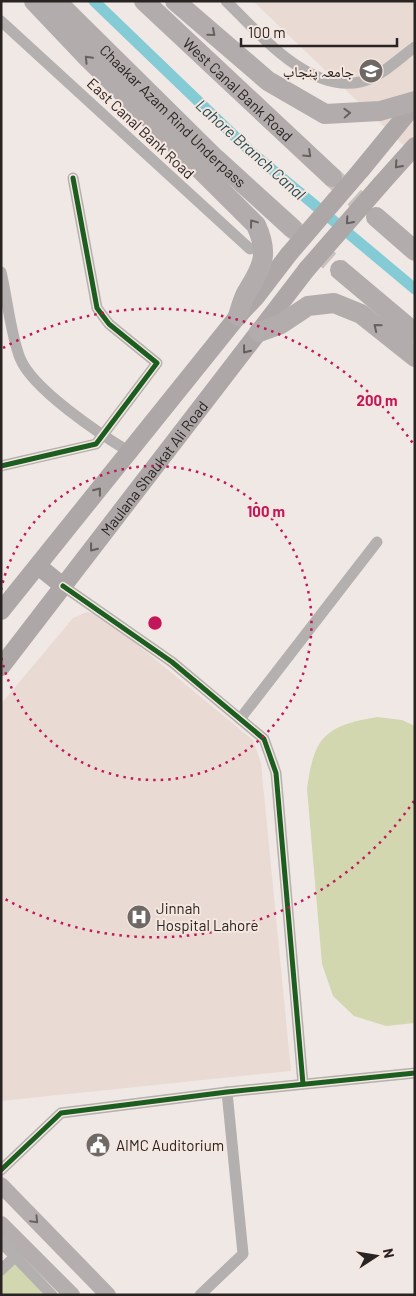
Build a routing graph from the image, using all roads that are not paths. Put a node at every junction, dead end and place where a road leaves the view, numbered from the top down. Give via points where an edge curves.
1 (34, 1) edge
2 (56, 1) edge
3 (144, 1) edge
4 (174, 1) edge
5 (226, 1) edge
6 (1, 21) edge
7 (415, 47) edge
8 (415, 102) edge
9 (415, 146) edge
10 (332, 177) tunnel mouth
11 (73, 178) dead end
12 (376, 217) tunnel mouth
13 (292, 228) tunnel mouth
14 (263, 246) junction
15 (415, 251) edge
16 (340, 270) tunnel mouth
17 (1, 272) edge
18 (238, 316) junction
19 (259, 332) junction
20 (415, 333) edge
21 (415, 357) edge
22 (103, 435) junction
23 (130, 452) junction
24 (1, 466) edge
25 (377, 542) dead end
26 (38, 566) junction
27 (64, 586) junction
28 (1, 611) edge
29 (1, 667) edge
30 (240, 719) junction
31 (415, 1073) edge
32 (303, 1084) junction
33 (227, 1092) junction
34 (1, 1170) edge
35 (1, 1185) edge
36 (1, 1224) edge
37 (1, 1242) edge
38 (20, 1252) junction
39 (1, 1270) edge
40 (68, 1294) edge
41 (52, 1295) edge
42 (108, 1295) edge
43 (200, 1295) edge

14 -> 1 highway via 256,225 246,214
2 - 13 highway, Chaakar Azam Rind Underpass via 215,158
3 -> 10 highway, West Canal Bank Road
4 -> 8 highway via 268,81 325,114 380,111
5 - 7 street via 276,50 322,79 360,82 373,77
6 - 14 street, East Canal Bank Road via 250,249
8 - 18 main road, Maulana Shaukat Ali Road, bridge
9 -> 19 main road, Maulana Shaukat Ali Road, bridge via 307,269
11 - 22 street via 97,308 109,324 157,363
12 - 15 highway
14 - 18 highway via 262,267
16 - 20 highway
17 - 22 street via 20,358 32,380
18 - 23 main road, Maulana Shaukat Ali Road
21 -> 19 highway via 361,314 334,303 308,306 281,324
19 -> 27 main road, Maulana Shaukat Ali Road
22 - 23 street
22 - 24 street via 96,444 84,448
26 -> 23 main road, Maulana Shaukat Ali Road
25 - 30 street
26 - 27 main road
26 - 28 main road, Maulana Shaukat Ali Road
27 - 29 main road, Maulana Shaukat Ali Road
27 - 30 street via 172,662
30 - 32 street via 264,739 276,774
31 - 32 street
32 - 33 street
33 - 34 street via 60,1113
33 - 43 street via 243,1254
35 -> 42 main road
36 - 38 main road
37 - 38 street
38 - 39 street
38 - 40 main road
38 - 41 street

